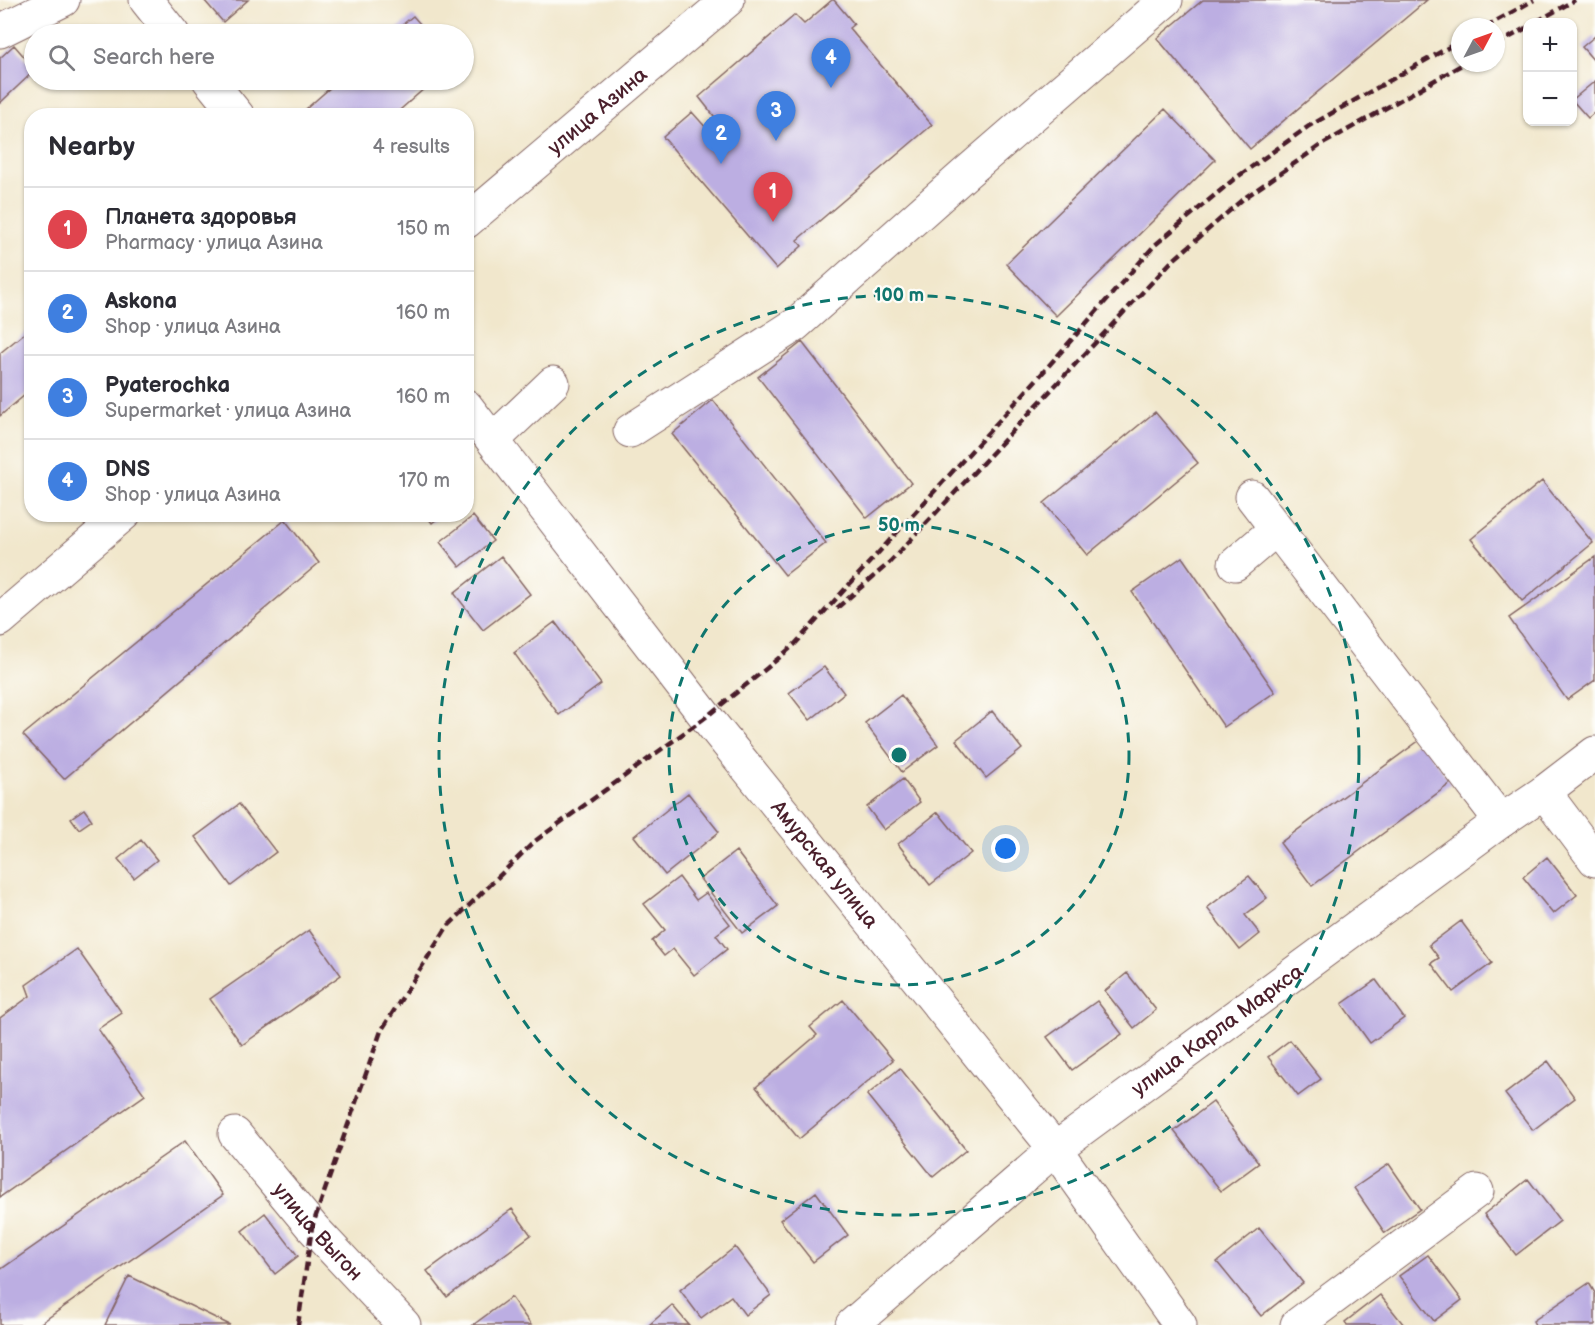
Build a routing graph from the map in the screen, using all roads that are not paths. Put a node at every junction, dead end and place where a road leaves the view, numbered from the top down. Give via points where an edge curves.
1 (63, 0) edge
2 (146, 0) edge
3 (728, 0) edge
4 (1166, 0) edge
5 (165, 24) edge
6 (0, 31) edge
7 (217, 90) edge
8 (232, 108) edge
9 (474, 215) edge
10 (553, 383) dead end
11 (474, 416) edge
12 (630, 431) dead end
13 (493, 440) junction
14 (1252, 497) dead end
15 (115, 522) edge
16 (1276, 529) junction
17 (1235, 564) dead end
18 (0, 620) edge
19 (1595, 753) edge
20 (1544, 792) junction
21 (1501, 821) junction
22 (1595, 860) edge
23 (235, 1134) dead end
24 (1055, 1149) junction
25 (1477, 1191) dead end
26 (404, 1325) edge
27 (852, 1325) edge
28 (1180, 1325) edge
29 (1297, 1325) edge

1 - 6 street
2 - 5 street
3 - 9 street, улица Азина
4 - 12 street via 795,325
7 - 8 street
10 - 13 street
11 - 13 street, Амурская улица
13 - 24 street, Амурская улица via 706,717
14 - 16 street
15 - 18 street
16 - 17 street
16 - 21 street
19 - 20 street, улица Карла Маркса
20 - 21 street, улица Карла Маркса
20 - 22 street
21 - 24 street, улица Карла Маркса
23 - 26 street, улица Выгон via 312,1227
24 - 27 street, улица Карла Маркса
24 - 28 street, Амурская улица
25 - 29 street

